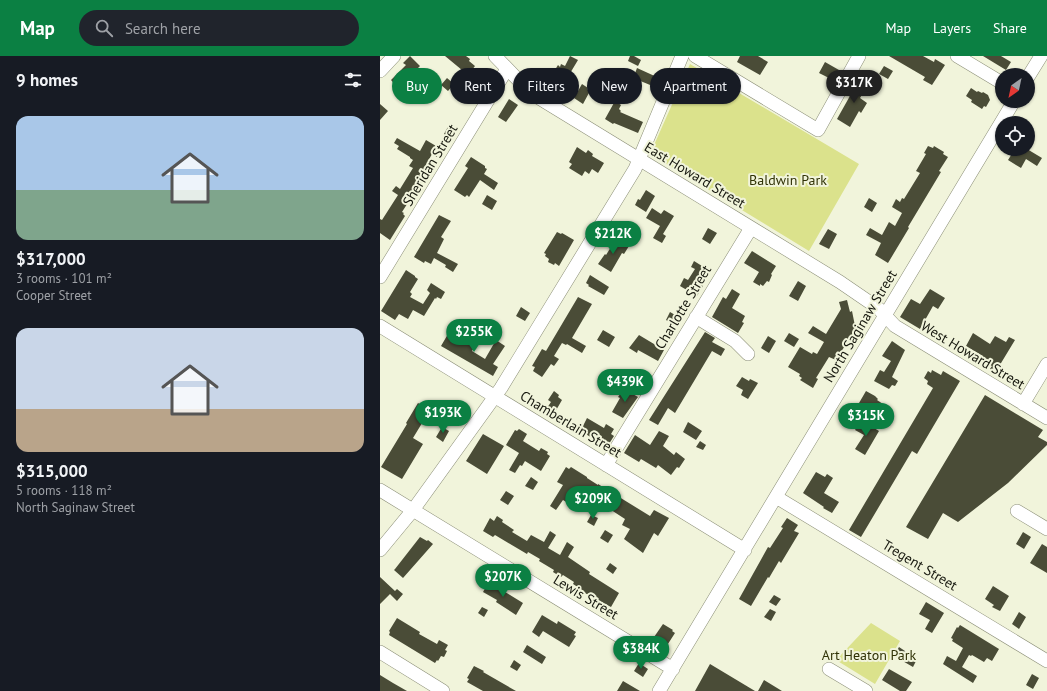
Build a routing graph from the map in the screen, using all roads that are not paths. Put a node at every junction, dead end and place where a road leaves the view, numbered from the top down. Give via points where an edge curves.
1 (394, 56) edge
2 (494, 56) edge
3 (682, 56) edge
4 (695, 56) edge
5 (859, 56) edge
6 (957, 56) edge
7 (1041, 56) edge
8 (1034, 68) edge
9 (507, 69) junction
10 (380, 71) edge
11 (995, 79) edge
12 (1010, 108) edge
13 (639, 159) junction
14 (751, 228) junction
15 (380, 277) edge
16 (885, 316) junction
17 (696, 317) junction
18 (380, 326) edge
19 (748, 354) dead end
20 (1047, 364) edge
21 (495, 397) junction
22 (1023, 404) junction
23 (1047, 418) edge
24 (606, 465) junction
25 (380, 490) edge
26 (776, 497) junction
27 (413, 510) junction
28 (1017, 511) dead end
29 (1047, 529) edge
30 (380, 550) edge
31 (745, 550) junction
32 (380, 652) edge
33 (1047, 661) edge
34 (673, 669) junction
35 (830, 669) dead end
36 (443, 691) edge
37 (659, 691) edge
38 (866, 691) edge

1 - 10 street
2 - 9 street, East Howard Street
3 - 13 street
4 - 5 street via 818,130
6 - 11 street
7 - 8 street
9 - 13 street, East Howard Street via 538,98
9 - 15 street, Sheridan Street
12 - 16 street, North Saginaw Street
13 - 14 street, East Howard Street
13 - 21 street
14 - 16 street, East Howard Street via 851,289
14 - 17 street, Charlotte Street
16 - 22 street, West Howard Street via 896,327
16 - 26 street, North Saginaw Street
17 - 19 street via 735,341
17 - 24 street, Charlotte Street
18 - 21 street, Chamberlain Street
20 - 22 street
21 - 24 street, Chamberlain Street
21 - 27 street
22 - 23 street, West Howard Street
24 - 31 street, Chamberlain Street
25 - 27 street, Lewis Street
26 - 31 street, North Saginaw Street
26 - 33 street, Tregent Street
27 - 30 street
27 - 34 street, Lewis Street
28 - 29 street
31 - 34 street, North Saginaw Street
32 - 36 street
34 - 37 street, North Saginaw Street
35 - 38 street

